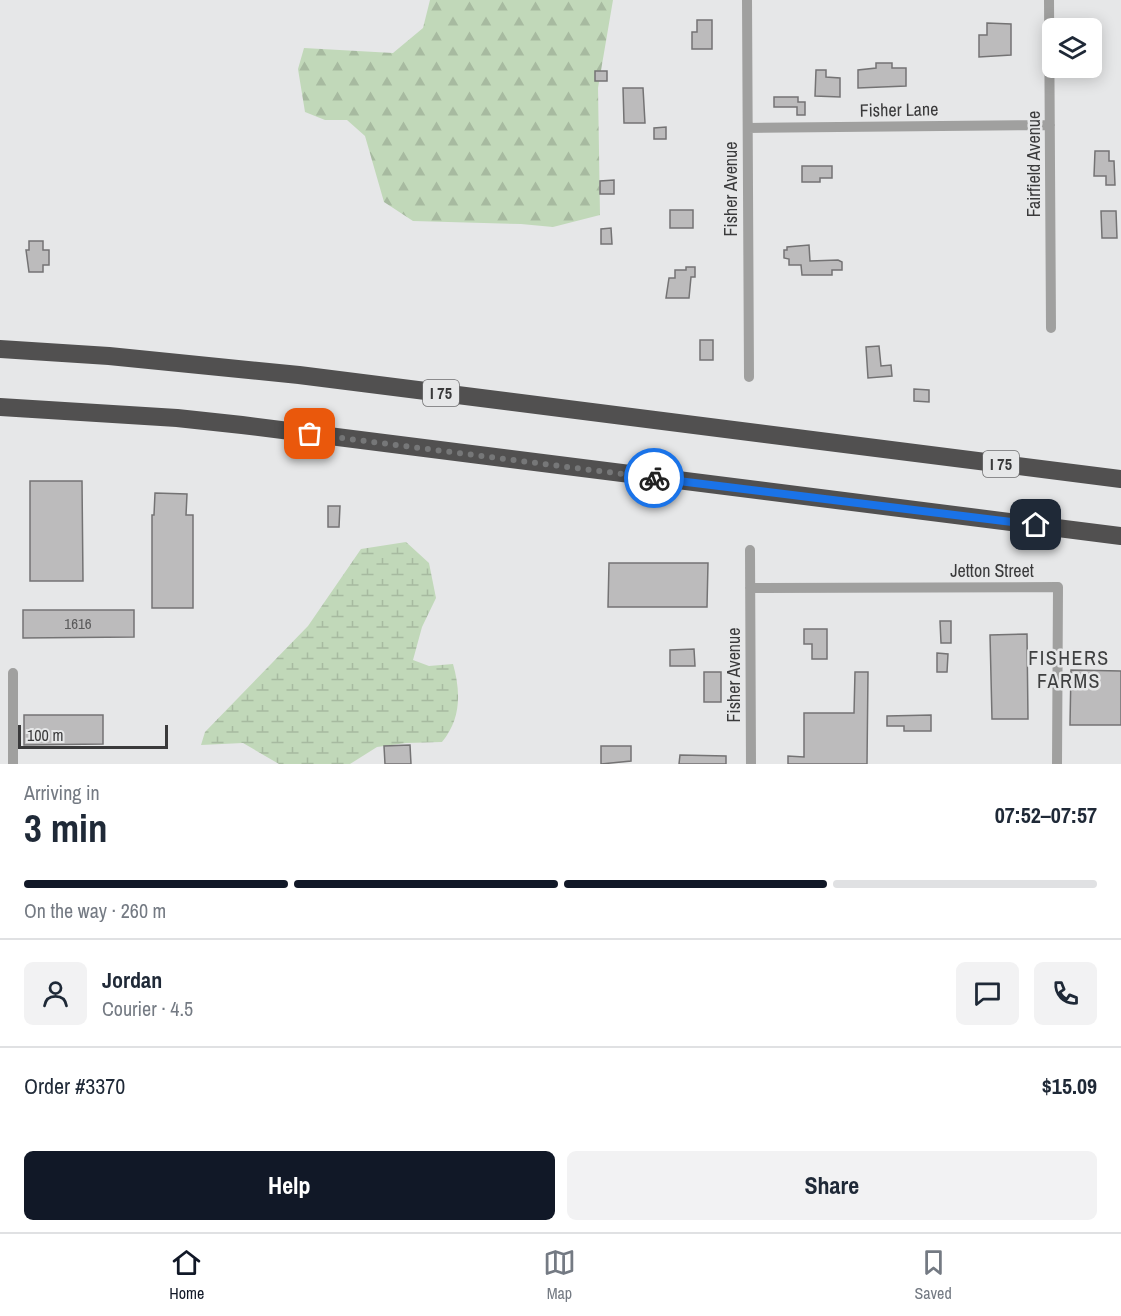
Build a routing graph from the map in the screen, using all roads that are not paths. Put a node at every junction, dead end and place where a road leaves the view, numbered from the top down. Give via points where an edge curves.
1 (747, 0) edge
2 (1049, 0) edge
3 (1050, 124) junction
4 (747, 128) junction
5 (1051, 328) dead end
6 (0, 349) edge
7 (750, 377) dead end
8 (0, 407) edge
9 (1121, 479) edge
10 (1083, 531) junction
11 (1121, 536) edge
12 (1121, 548) edge
13 (750, 550) dead end
14 (750, 588) junction
15 (13, 673) dead end
16 (13, 764) edge
17 (752, 764) edge
18 (1057, 764) edge

1 - 4 street, Fisher Avenue
2 - 3 street, Fairfield Avenue
3 - 4 street, Fisher Lane
3 - 5 street, Fairfield Avenue
4 - 7 street, Fisher Avenue
6 - 9 highway, I 75 via 299,375
8 - 10 highway via 242,425
10 - 11 highway
10 - 12 highway
13 - 14 street, Fisher Avenue
14 - 17 street, Fisher Avenue
14 - 18 street, Jetton Street via 1058,587
15 - 16 street

